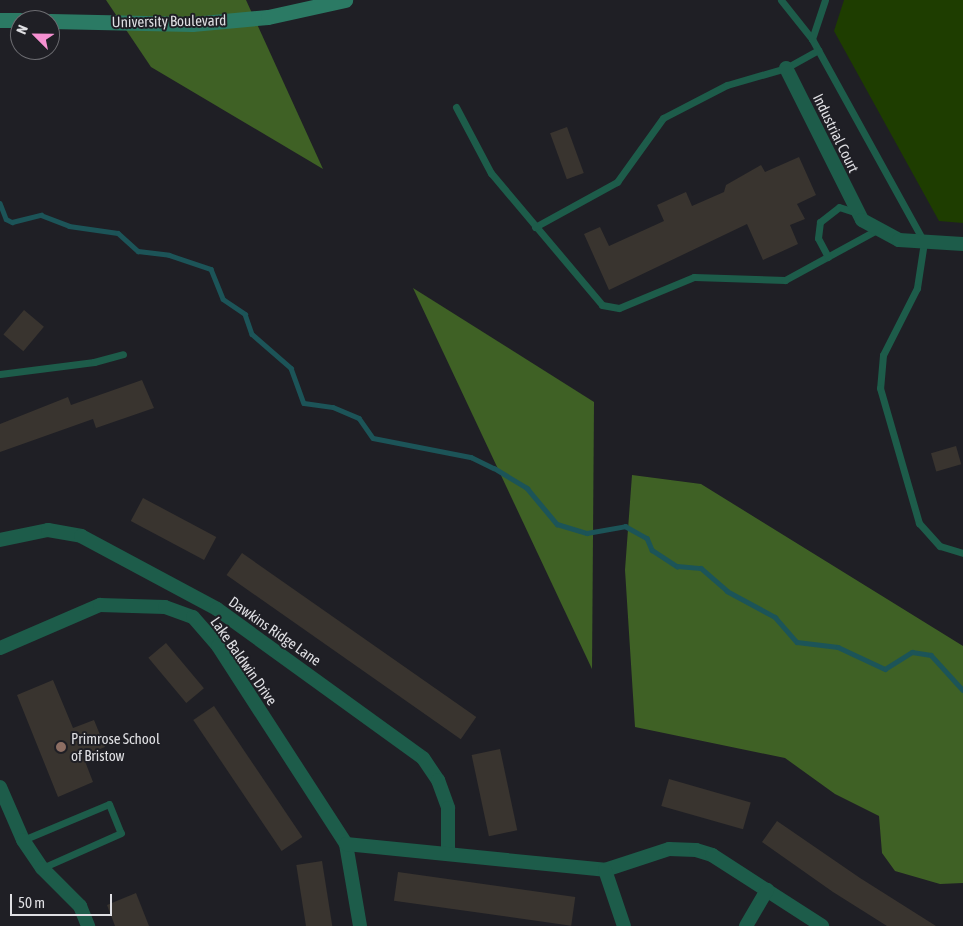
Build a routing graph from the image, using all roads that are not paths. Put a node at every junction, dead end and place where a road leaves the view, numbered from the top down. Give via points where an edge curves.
1 (345, 0) edge
2 (781, 0) edge
3 (824, 0) edge
4 (60, 21) edge
5 (812, 39) junction
6 (818, 50) junction
7 (786, 68) junction
8 (456, 107) dead end
9 (857, 213) junction
10 (535, 227) junction
11 (875, 231) junction
12 (924, 242) junction
13 (963, 244) edge
14 (828, 257) junction
15 (123, 354) dead end
16 (0, 374) edge
17 (0, 540) edge
18 (963, 553) edge
19 (0, 648) edge
20 (0, 787) edge
21 (23, 840) junction
22 (346, 844) junction
23 (448, 854) junction
24 (42, 868) junction
25 (605, 870) junction
26 (767, 890) junction
27 (88, 926) edge
28 (360, 926) edge
29 (624, 926) edge
30 (746, 926) edge
31 (822, 926) edge

1 - 4 main road, University Boulevard via 268,17 192,24
2 - 5 lane
3 - 5 lane
5 - 6 lane
6 - 7 lane
6 - 12 lane
7 - 9 street, Industrial Court
7 - 10 lane via 727,85 663,118 617,182
8 - 10 lane via 491,173
9 - 11 street, Industrial Court
9 - 14 lane via 839,207 820,222 818,238
10 - 14 lane via 588,292 602,305 619,308 694,277 785,280
11 - 12 street, Industrial Court via 899,240
11 - 14 lane
12 - 13 street, Industrial Court
12 - 18 lane via 917,288 883,355 880,388 919,523 940,546
15 - 16 lane via 94,362
17 - 23 street, Dawkins Ridge Lane via 48,530 81,536 217,609 423,758 438,780 448,808
19 - 22 street, Lake Baldwin Drive via 100,605 165,607 185,612 218,646
20 - 21 street
21 - 24 street
21 - 24 lane via 110,804 121,833
22 - 23 street
22 - 28 street, Lake Baldwin Drive
23 - 25 street
24 - 27 street via 80,906
25 - 26 street via 682,848 712,855
25 - 29 street
26 - 30 street
26 - 31 street

